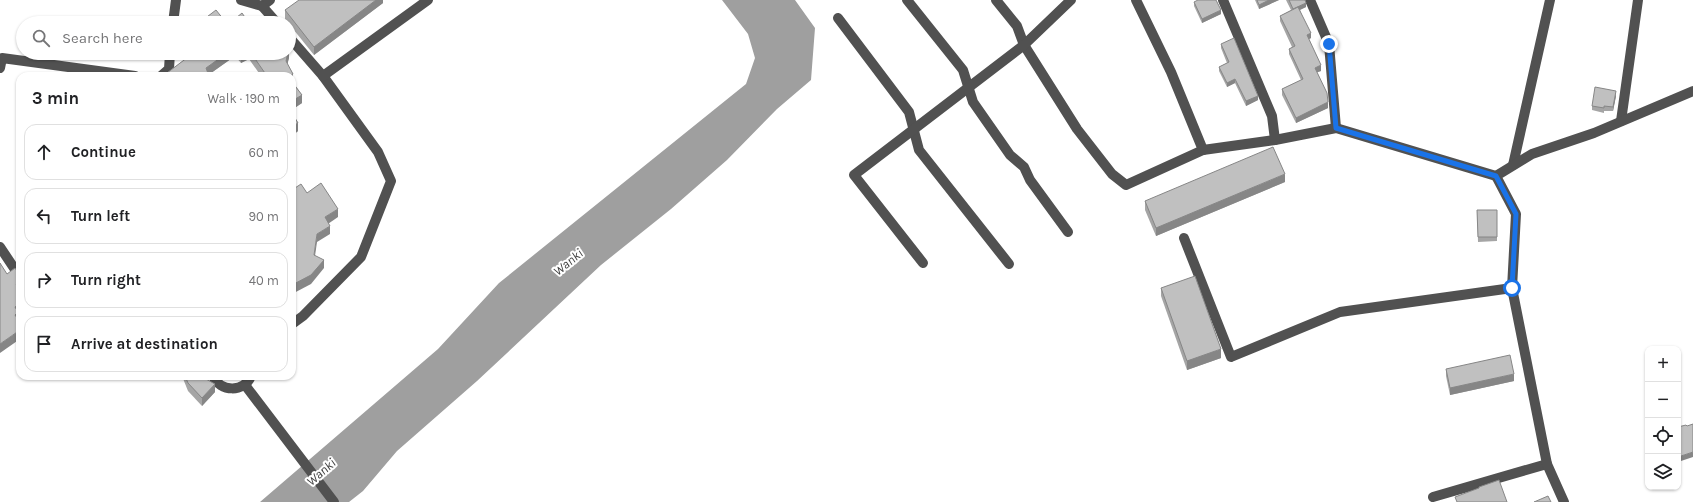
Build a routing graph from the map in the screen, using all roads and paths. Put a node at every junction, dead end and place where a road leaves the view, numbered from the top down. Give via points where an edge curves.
1 (176, 0) edge
2 (241, 0) edge
3 (428, 0) edge
4 (907, 0) edge
5 (996, 0) edge
6 (1071, 0) edge
7 (1136, 0) edge
8 (1223, 0) edge
9 (1310, 0) edge
10 (1550, 0) edge
11 (1638, 0) edge
12 (266, 3) edge
13 (174, 16) edge
14 (273, 16) edge
15 (838, 18) dead end
16 (296, 45) edge
17 (1024, 45) junction
18 (16, 60) edge
19 (17, 60) edge
20 (170, 60) edge
21 (0, 68) edge
22 (105, 72) edge
23 (166, 72) edge
24 (323, 76) junction
25 (969, 87) junction
26 (1693, 91) edge
27 (1621, 121) junction
28 (1336, 128) junction
29 (914, 129) junction
30 (1275, 140) junction
31 (1203, 150) junction
32 (1513, 165) junction
33 (1496, 176) junction
34 (1068, 232) dead end
35 (1184, 238) dead end
36 (0, 246) edge
37 (923, 263) dead end
38 (1009, 264) dead end
39 (16, 268) edge
40 (1512, 288) junction
41 (296, 321) edge
42 (216, 380) edge
43 (248, 380) edge
44 (245, 385) junction
45 (1547, 464) junction
46 (1434, 497) dead end
47 (334, 502) edge
48 (1564, 502) edge

1 - 13 street
2 - 12 street
3 - 24 street
4 - 25 street via 963,70
5 - 17 street via 1017,26
6 - 17 street
7 - 31 street
8 - 30 street via 1272,116
9 - 28 street via 1329,44
10 - 32 street
11 - 27 street
12 - 14 street
15 - 29 street via 909,112
16 - 24 street
17 - 25 street
17 - 31 street via 1077,129 1112,174 1126,185
18 - 21 street via 2,58
19 - 22 street
20 - 23 street via 169,69
24 - 41 street via 378,152 391,181 361,256
25 - 29 street
25 - 34 street via 973,102 1010,154 1024,167 1030,180
26 - 27 street
27 - 32 street via 1532,154
28 - 30 street
28 - 33 street
29 - 37 street via 854,176
29 - 38 street via 919,150
30 - 31 street
32 - 33 street
33 - 40 street via 1516,214
35 - 40 street via 1230,357 1340,312
36 - 39 street
40 - 45 street
42 - 44 street via 221,386 229,389
43 - 44 street
44 - 47 street
45 - 46 street
45 - 48 street

